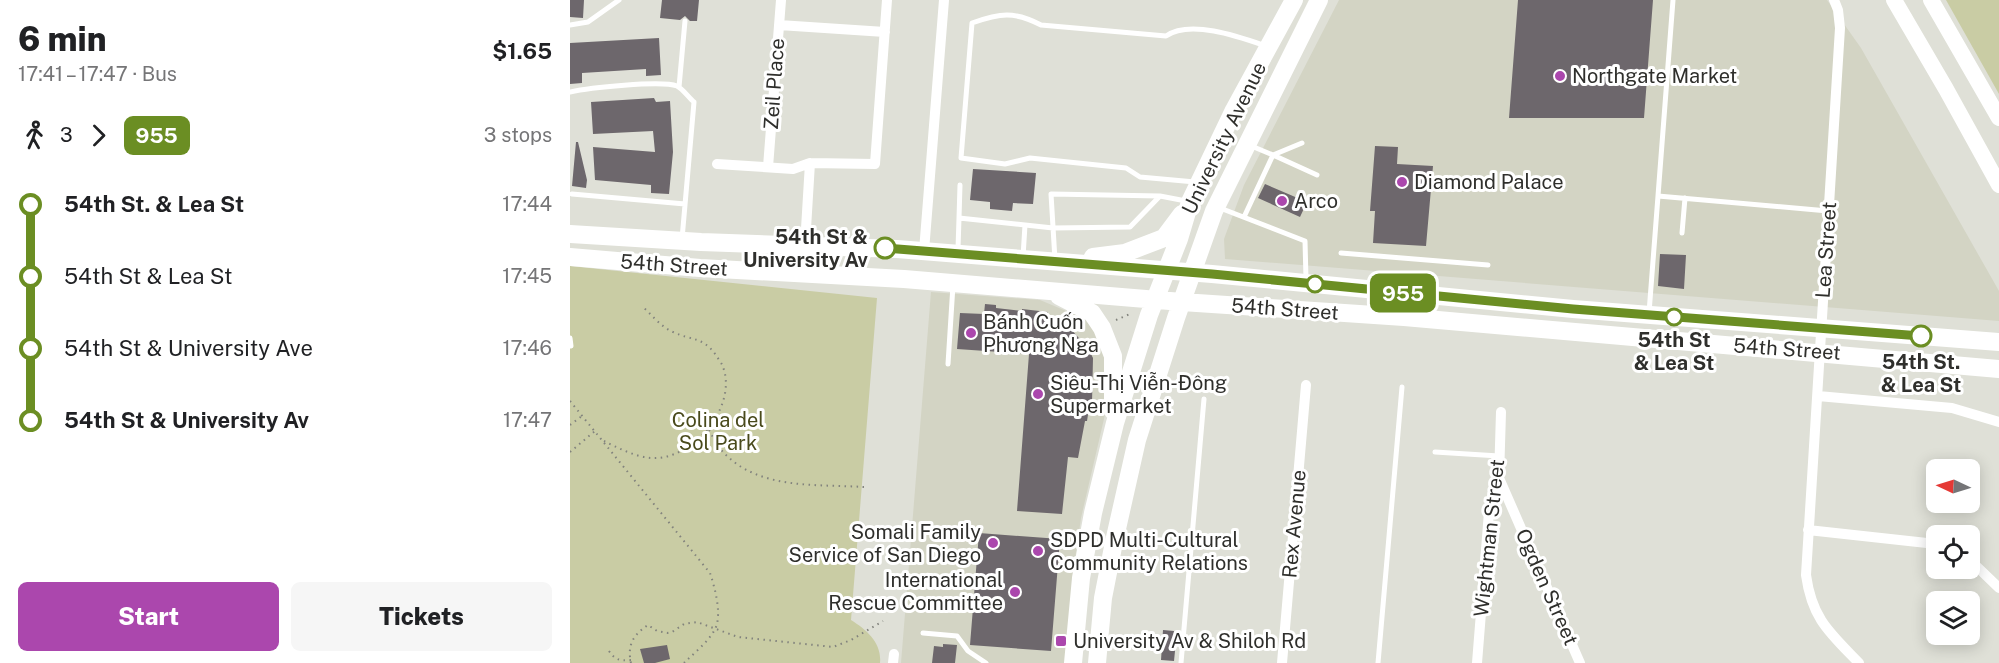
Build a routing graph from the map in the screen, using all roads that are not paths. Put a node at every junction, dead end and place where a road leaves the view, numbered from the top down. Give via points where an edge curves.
1 (619, 0) edge
2 (781, 0) edge
3 (887, 0) edge
4 (944, 0) edge
5 (1293, 0) edge
6 (1319, 0) edge
7 (1673, 0) edge
8 (1834, 0) edge
9 (1894, 0) edge
10 (1931, 0) edge
11 (685, 21) dead end
12 (570, 25) edge
13 (779, 25) junction
14 (885, 32) junction
15 (1269, 47) junction
16 (679, 87) junction
17 (570, 92) edge
18 (1999, 118) edge
19 (1302, 143) dead end
20 (1247, 144) junction
21 (1273, 155) junction
22 (717, 164) dead end
23 (810, 164) junction
24 (768, 167) junction
25 (1317, 175) dead end
26 (1200, 183) junction
27 (960, 185) dead end
28 (1999, 185) edge
29 (572, 194) dead end
30 (1161, 196) junction
31 (1658, 196) junction
32 (1685, 198) junction
33 (1190, 202) junction
34 (685, 204) junction
35 (1216, 206) junction
36 (1828, 211) junction
37 (1244, 217) junction
38 (959, 218) junction
39 (1024, 225) junction
40 (570, 226) edge
41 (1053, 228) junction
42 (1683, 233) dead end
43 (570, 234) edge
44 (593, 236) junction
45 (682, 241) junction
46 (805, 245) junction
47 (924, 251) junction
48 (1341, 253) dead end
49 (958, 254) junction
50 (570, 257) edge
51 (1022, 259) junction
52 (1055, 261) junction
53 (1488, 265) dead end
54 (1167, 271) junction
55 (1193, 273) junction
56 (953, 283) junction
57 (1306, 284) junction
58 (1049, 291) junction
59 (1155, 300) junction
60 (1485, 301) junction
61 (1182, 302) junction
62 (1649, 315) junction
63 (1437, 320) junction
64 (1820, 328) junction
65 (570, 338) edge
66 (1999, 342) edge
67 (571, 346) edge
68 (1820, 352) junction
69 (948, 364) dead end
70 (1999, 369) edge
71 (1306, 385) dead end
72 (1402, 387) dead end
73 (1818, 396) junction
74 (1204, 399) dead end
75 (1501, 412) dead end
76 (1999, 422) edge
77 (1115, 423) junction
78 (1435, 452) dead end
79 (1499, 456) junction
80 (1499, 478) junction
81 (1808, 530) junction
82 (1926, 543) edge
83 (1980, 570) edge
84 (1999, 588) edge
85 (923, 633) dead end
86 (986, 663) edge
87 (1073, 663) edge
88 (1097, 663) edge
89 (1181, 663) edge
90 (1282, 663) edge
91 (1378, 663) edge
92 (1476, 663) edge
93 (1581, 663) edge
94 (1859, 663) edge

1 - 12 lane via 588,22
2 - 13 street, Zeil Place
3 - 14 street
4 - 47 street
5 - 15 main road, University Avenue
6 - 20 main road, University Avenue
7 - 31 lane
8 - 36 street, Lea Street via 1840,28
9 - 28 main road
10 - 18 main road
11 - 16 lane
13 - 14 street
13 - 24 street, Zeil Place
14 - 23 street via 875,164
15 - 26 main road, University Avenue
15 - 26 lane via 1227,32 1176,29 1166,36 1041,25 1024,16 996,15 972,23 961,159 1005,164 1041,159 1126,168 1140,177
16 - 17 lane via 621,86
16 - 34 lane via 694,102
19 - 21 lane
20 - 21 lane
20 - 35 main road, University Avenue
21 - 25 lane
21 - 37 lane
22 - 24 street
23 - 24 street via 793,169
23 - 46 street
26 - 33 main road, University Avenue
27 - 38 lane
29 - 34 lane
30 - 33 lane
30 - 41 lane via 1130,227
30 - 41 lane via 1051,194
31 - 32 lane
31 - 62 lane
32 - 36 lane
32 - 42 lane
33 - 52 main road via 1164,238 1125,253
33 - 54 main road, University Avenue
34 - 45 lane
35 - 37 lane
35 - 55 main road, University Avenue
36 - 64 street, Lea Street
37 - 57 lane via 1305,241
38 - 39 lane
38 - 49 lane
39 - 41 lane
39 - 51 lane
40 - 44 main road
41 - 52 lane
43 - 44 main road, 54th Street
44 - 45 main road, 54th Street
45 - 46 main road, 54th Street
46 - 47 main road, 54th Street
47 - 49 main road, 54th Street
48 - 53 lane
49 - 51 main road, 54th Street
50 - 56 main road, 54th Street
51 - 52 main road, 54th Street
52 - 54 main road, 54th Street
54 - 55 main road, 54th Street
54 - 59 main road, University Avenue
55 - 57 main road, 54th Street
55 - 61 main road, University Avenue
56 - 58 main road, 54th Street
56 - 69 lane
57 - 60 main road, 54th Street
58 - 59 main road, 54th Street
58 - 77 main road via 1092,313 1102,328 1113,357
59 - 61 main road, 54th Street
59 - 77 main road, University Avenue
60 - 62 main road, 54th Street
60 - 63 main road via 1476,312
61 - 63 main road, 54th Street
61 - 88 main road, University Avenue via 1137,440 1103,598
62 - 64 main road, 54th Street
63 - 68 main road, 54th Street
64 - 66 main road, 54th Street
64 - 68 street, Lea Street
65 - 67 lane
68 - 70 main road, 54th Street
68 - 73 street, Lea Street
71 - 90 street, Rex Avenue
72 - 91 lane
73 - 76 street via 1952,408
73 - 81 street, Lea Street
74 - 89 lane
75 - 79 street, Wightman Street
77 - 87 main road, University Avenue via 1081,578
78 - 79 lane
79 - 80 street, Wightman Street
80 - 92 street, Wightman Street via 1489,512
80 - 93 street, Ogden Street
81 - 82 street
81 - 94 street, Lea Street via 1806,575 1813,606 1824,627
83 - 84 street
85 - 86 lane via 957,636 968,651

